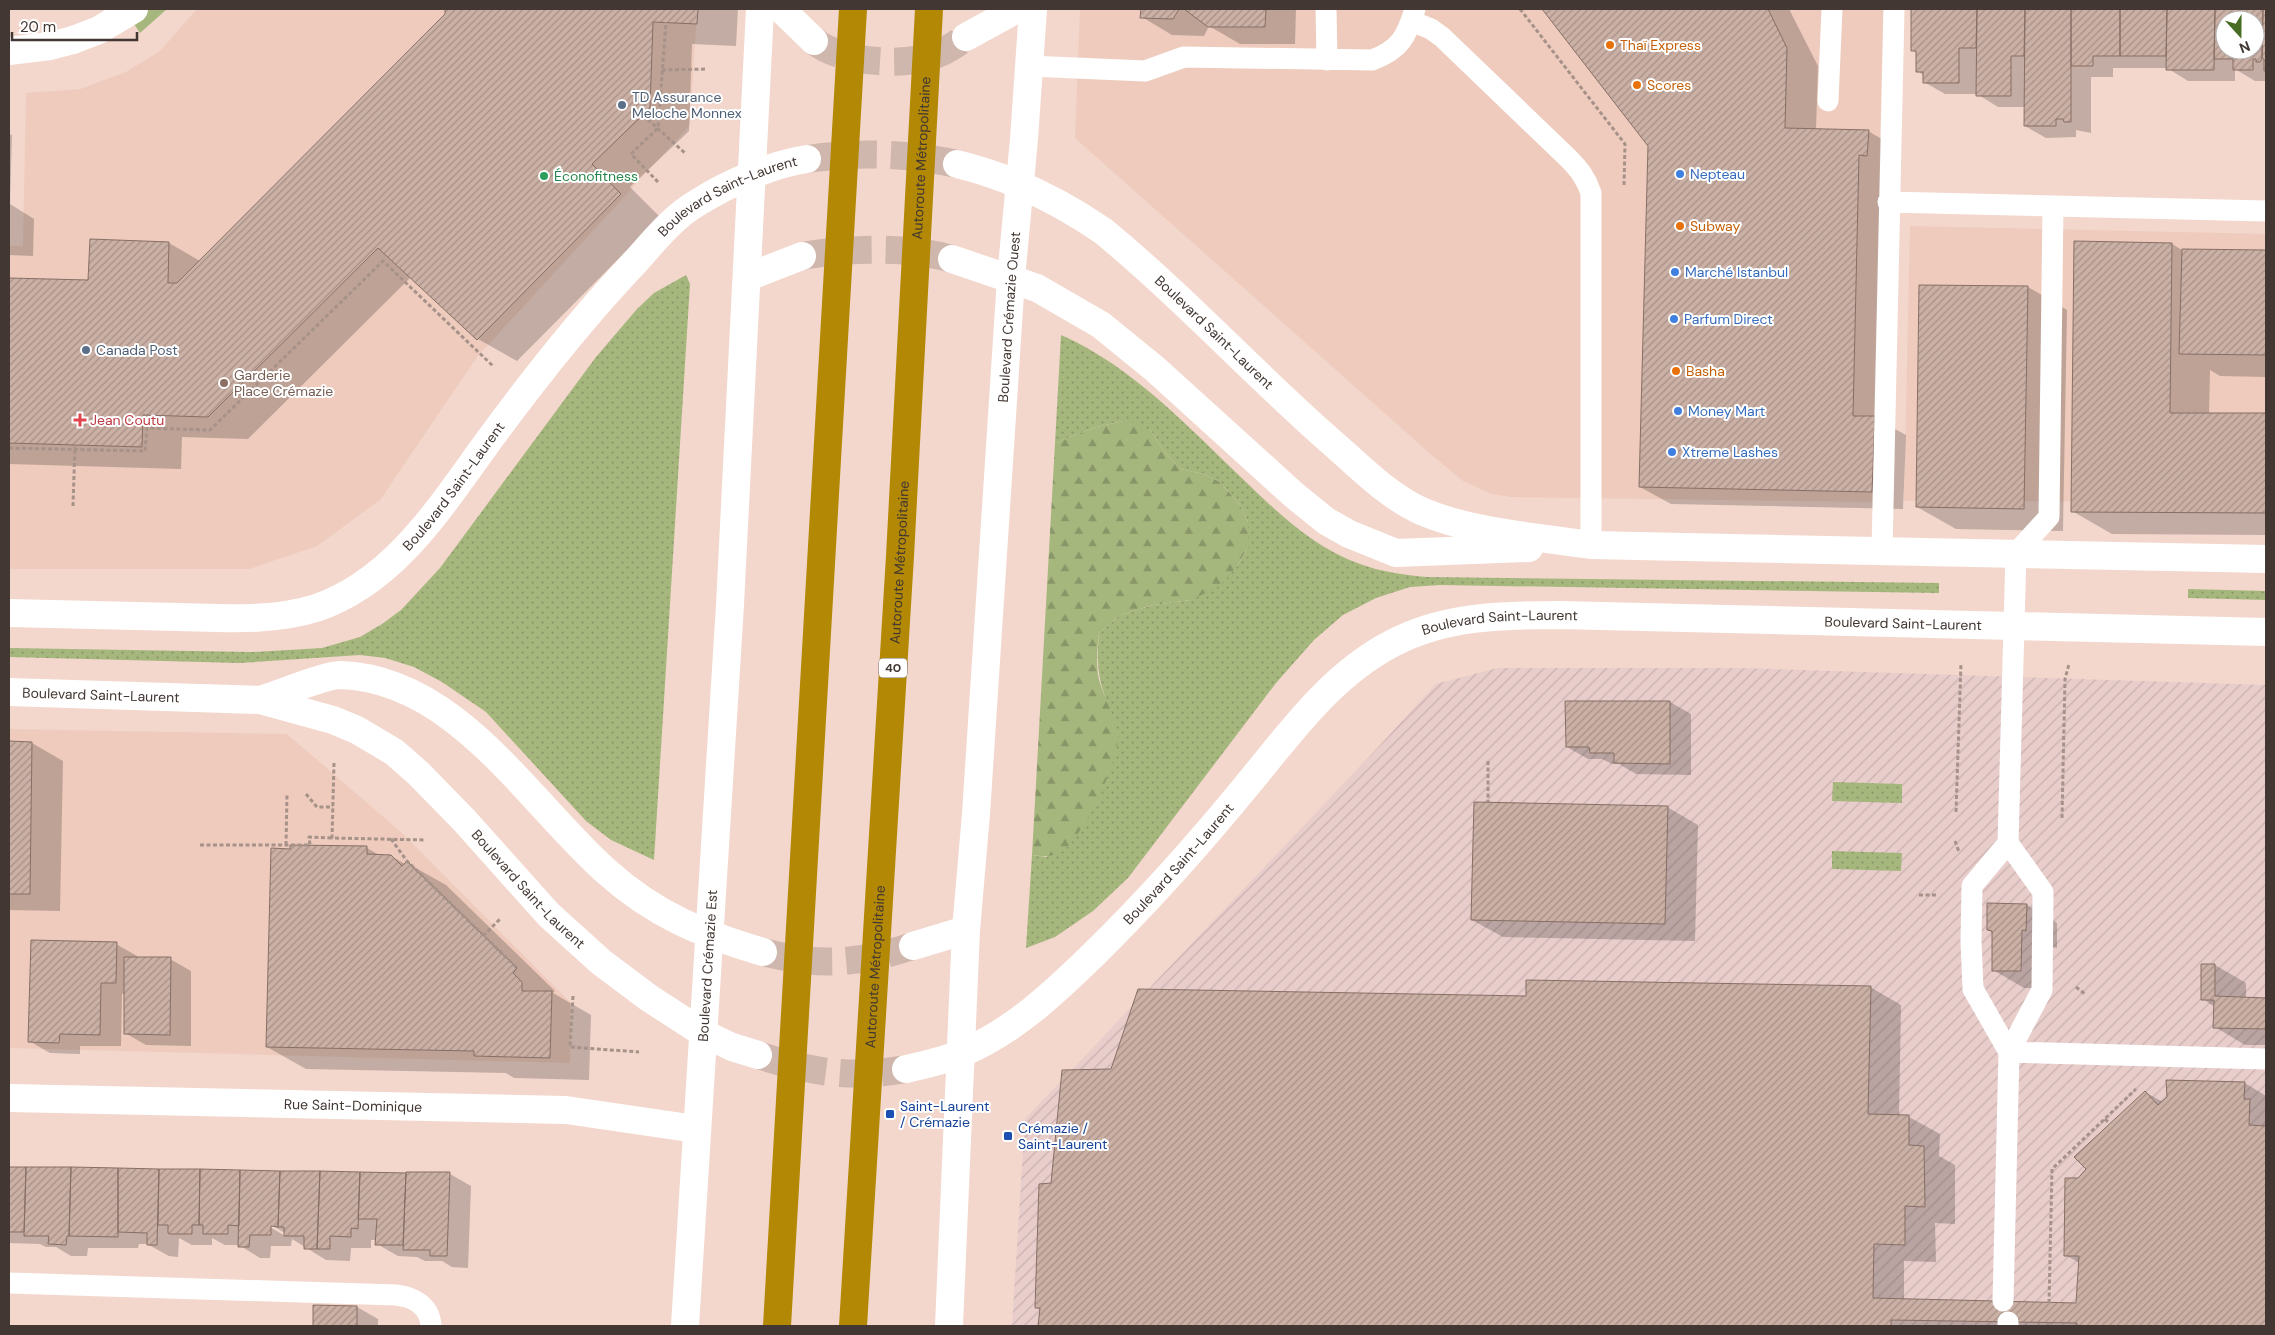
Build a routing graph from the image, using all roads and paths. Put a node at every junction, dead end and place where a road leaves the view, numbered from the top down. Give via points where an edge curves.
1 (134, 9) edge
2 (760, 9) edge
3 (781, 9) edge
4 (853, 9) edge
5 (930, 9) edge
6 (1016, 9) edge
7 (1033, 9) edge
8 (1326, 9) edge
9 (1832, 9) edge
10 (1894, 9) edge
11 (1413, 15) edge
12 (666, 22) dead end
13 (966, 37) tunnel mouth
14 (814, 41) tunnel mouth
15 (9, 51) edge
16 (1327, 60) junction
17 (1029, 66) junction
18 (707, 69) dead end
19 (662, 70) junction
20 (1828, 101) dead end
21 (643, 115) dead end
22 (658, 128) junction
23 (686, 154) dead end
24 (807, 159) tunnel mouth
25 (957, 164) tunnel mouth
26 (752, 176) junction
27 (658, 182) dead end
28 (1020, 184) junction
29 (1888, 202) junction
30 (2053, 206) junction
31 (2266, 211) edge
32 (802, 256) tunnel mouth
33 (952, 259) tunnel mouth
34 (748, 277) junction
35 (1011, 278) junction
36 (493, 366) dead end
37 (76, 447) junction
38 (9, 448) edge
39 (73, 506) dead end
40 (1591, 545) junction
41 (1882, 551) junction
42 (2016, 553) junction
43 (2266, 559) edge
44 (9, 613) edge
45 (2014, 626) junction
46 (2266, 632) edge
47 (1961, 663) dead end
48 (2069, 664) dead end
49 (9, 692) edge
50 (260, 700) junction
51 (1488, 761) dead end
52 (334, 763) dead end
53 (287, 794) dead end
54 (306, 794) dead end
55 (1488, 802) dead end
56 (333, 807) junction
57 (1956, 812) dead end
58 (2062, 818) dead end
59 (332, 838) junction
60 (391, 839) junction
61 (426, 840) dead end
62 (2008, 843) junction
63 (200, 845) dead end
64 (286, 845) junction
65 (1919, 895) dead end
66 (1942, 895) dead end
67 (500, 919) dead end
68 (966, 930) junction
69 (709, 935) junction
70 (483, 936) junction
71 (913, 946) tunnel mouth
72 (763, 952) tunnel mouth
73 (517, 968) dead end
74 (572, 996) dead end
75 (703, 1032) junction
76 (639, 1052) dead end
77 (2009, 1052) junction
78 (962, 1053) junction
79 (758, 1055) tunnel mouth
80 (2266, 1059) edge
81 (906, 1069) tunnel mouth
82 (2141, 1084) dead end
83 (9, 1098) edge
84 (2105, 1119) junction
85 (2110, 1124) dead end
86 (696, 1129) junction
87 (9, 1283) edge
88 (2003, 1301) dead end
89 (2048, 1302) dead end
90 (431, 1326) edge
91 (685, 1326) edge
92 (777, 1326) edge
93 (852, 1326) edge
94 (949, 1326) edge

1 - 15 main road via 99,30 73,40
2 - 26 main road
3 - 14 main road
4 - 92 highway
5 - 93 highway, Autoroute Métropolitaine / 40
6 - 13 main road
7 - 17 main road, Boulevard Crémazie Ouest
8 - 16 lane
9 - 20 lane
10 - 29 lane
11 - 16 lane via 1405,37 1383,56 1372,60
11 - 40 lane via 1442,37 1568,158 1581,171 1591,192
12 - 19 path
16 - 17 lane via 1184,58 1145,71
17 - 28 main road, Boulevard Crémazie Ouest
18 - 19 path
19 - 22 path
21 - 22 path
22 - 23 path
22 - 27 path via 630,154
24 - 26 main road, Boulevard Saint-Laurent
25 - 28 main road, Boulevard Saint-Laurent
26 - 34 main road
26 - 44 main road, Boulevard Saint-Laurent via 696,203 655,240 557,349 433,517 393,560 355,590 315,608 269,616 191,618
28 - 35 main road, Boulevard Crémazie Ouest
28 - 40 main road, Boulevard Saint-Laurent via 1078,215 1114,240 1295,409 1397,498 1419,510 1473,526
29 - 30 lane
29 - 41 lane
30 - 31 lane
30 - 42 lane via 2049,517
32 - 34 main road
33 - 35 main road
34 - 69 main road, Boulevard Crémazie Est
35 - 40 main road via 1060,299 1124,342 1294,495 1326,521 1366,542 1396,553
35 - 68 main road, Boulevard Crémazie Ouest
36 - 37 path via 383,261 210,430 147,428 145,451
37 - 38 path
37 - 39 path
40 - 41 main road, Boulevard Saint-Laurent
41 - 42 main road, Boulevard Saint-Laurent
42 - 43 main road, Boulevard Saint-Laurent
42 - 45 lane
45 - 46 main road, Boulevard Saint-Laurent
45 - 62 lane
45 - 78 main road, Boulevard Saint-Laurent via 1511,615 1458,621 1426,629 1365,659 1337,681 1307,711 1186,860 1129,919 1054,993
47 - 57 path
48 - 58 path via 2065,679
49 - 50 main road, Boulevard Saint-Laurent
50 - 69 main road via 337,675 379,682 429,703 470,732 607,872 658,910
50 - 75 main road, Boulevard Saint-Laurent via 333,720 394,752 442,797 578,943 648,998
51 - 55 path
52 - 56 path
53 - 64 path
54 - 56 path via 317,807
56 - 59 path
59 - 60 path
59 - 64 path via 309,837 310,845
60 - 61 path
60 - 70 path via 407,861
62 - 77 lane via 2043,892 2042,990
62 - 77 lane via 1972,886 1971,941 1973,989
63 - 64 path
65 - 66 path
67 - 70 path
68 - 71 main road
68 - 78 main road
69 - 72 main road
69 - 75 main road, Boulevard Crémazie Est
70 - 73 path
74 - 76 path via 570,1047
75 - 79 main road, Boulevard Saint-Laurent
75 - 86 main road, Boulevard Crémazie Est
77 - 80 lane
77 - 88 lane
78 - 81 main road, Boulevard Saint-Laurent
78 - 94 main road
82 - 84 path
83 - 86 main road, Rue Saint-Dominique via 566,1110
84 - 85 path
84 - 89 path via 2052,1169
86 - 91 main road, Boulevard Crémazie Est
87 - 90 lane via 396,1294 422,1305

